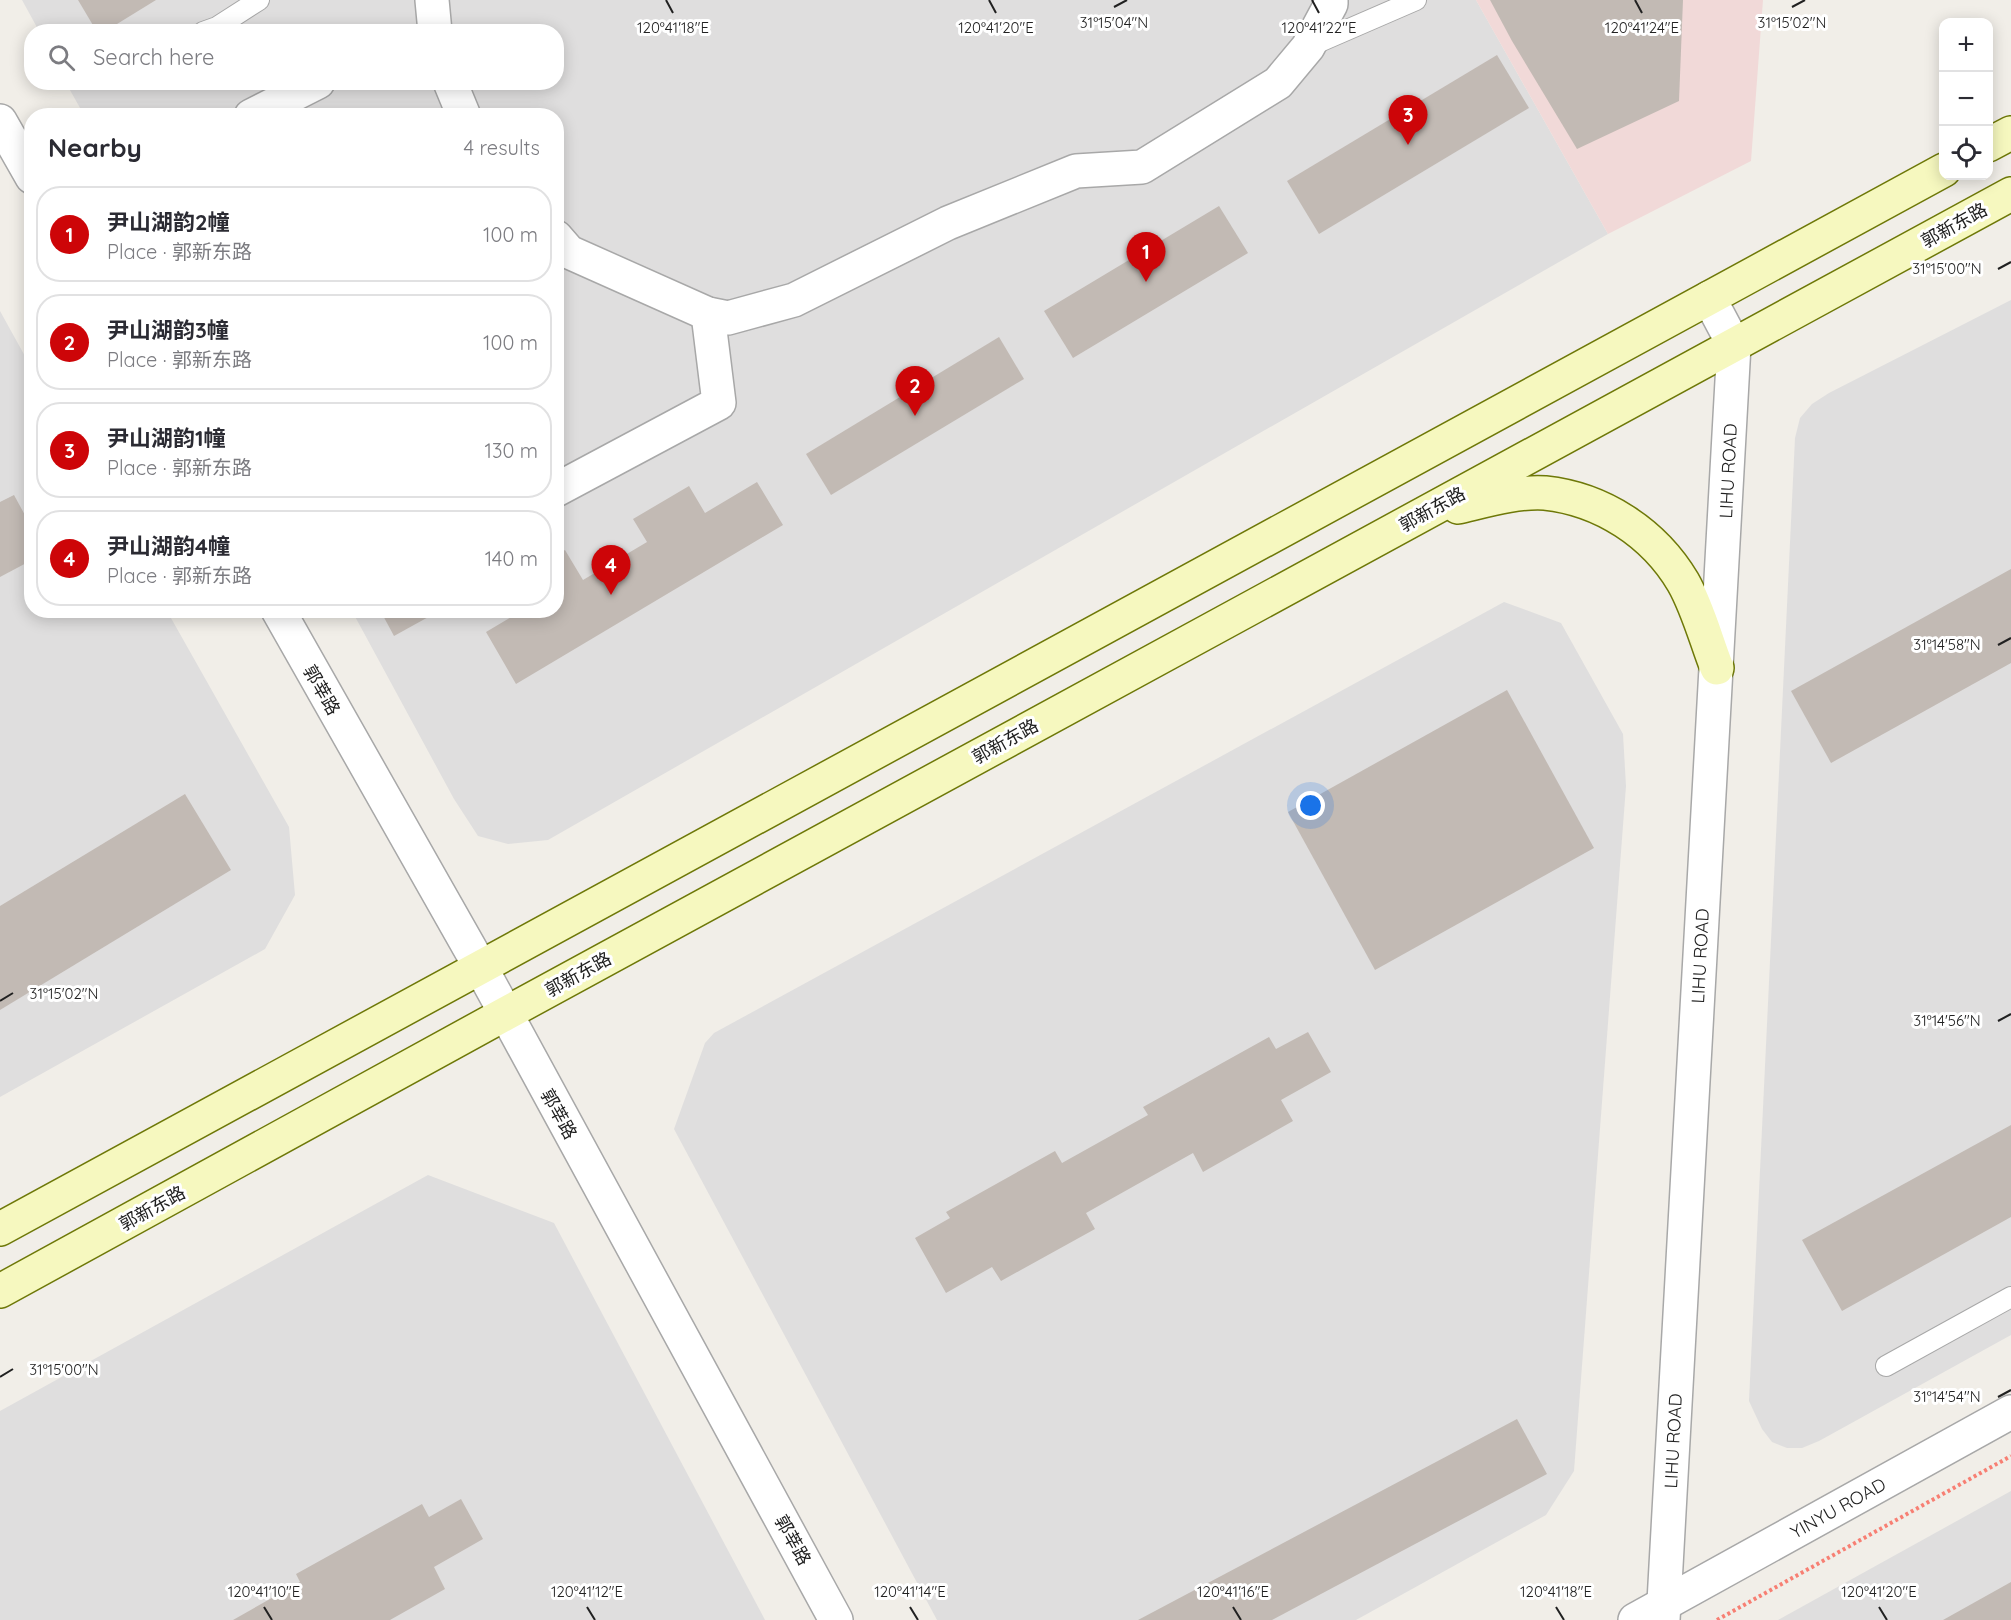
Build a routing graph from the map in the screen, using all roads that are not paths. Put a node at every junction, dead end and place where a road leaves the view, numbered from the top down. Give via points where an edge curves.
1 (259, 0) edge
2 (432, 0) edge
3 (1331, 0) edge
4 (1416, 0) edge
5 (222, 24) edge
6 (434, 24) edge
7 (1308, 47) junction
8 (302, 90) edge
9 (453, 90) edge
10 (267, 108) edge
11 (461, 108) edge
12 (0, 121) edge
13 (2011, 133) edge
14 (1993, 143) edge
15 (24, 163) edge
16 (1939, 173) edge
17 (2011, 194) edge
18 (564, 254) edge
19 (1709, 298) junction
20 (708, 314) junction
21 (1734, 345) junction
22 (564, 486) edge
23 (1421, 515) junction
24 (283, 618) edge
25 (1717, 668) junction
26 (481, 968) junction
27 (505, 1014) junction
28 (0, 1229) edge
29 (0, 1291) edge
30 (2011, 1297) edge
31 (1886, 1366) dead end
32 (2011, 1412) edge
33 (1663, 1612) edge
34 (836, 1620) edge
35 (1635, 1620) edge

1 - 5 lane
2 - 6 street
3 - 7 street
4 - 7 lane
7 - 20 street via 1278,84 1142,167 1076,171 948,223 794,300 728,318
8 - 10 street
9 - 11 street
12 - 15 street
13 - 14 main road
16 - 19 main road
17 - 21 main road, 郭新东路
18 - 20 street
19 - 21 street
19 - 26 main road
20 - 22 street via 719,403
21 - 23 main road, 郭新东路
21 - 25 street, LIHU ROAD
23 - 25 main road via 1499,497 1544,493 1580,501 1618,517 1645,535 1684,584
23 - 27 main road, 郭新东路
24 - 26 street, 郭莘路
25 - 33 street, LIHU ROAD
26 - 27 street, 郭莘路
26 - 28 main road
27 - 29 main road, 郭新东路
27 - 34 street, 郭莘路
30 - 31 lane
32 - 33 street, YINYU ROAD
33 - 35 street, YINYU ROAD

